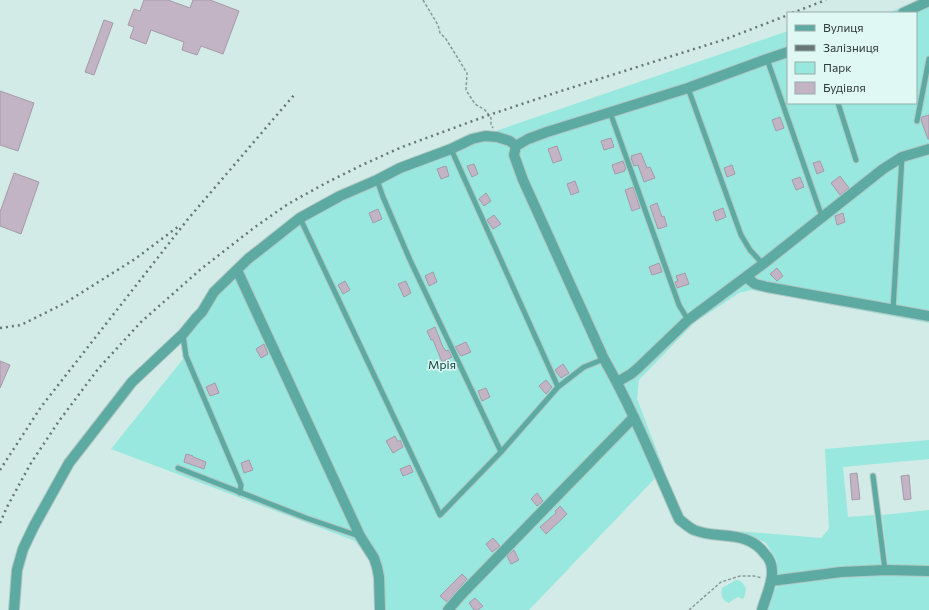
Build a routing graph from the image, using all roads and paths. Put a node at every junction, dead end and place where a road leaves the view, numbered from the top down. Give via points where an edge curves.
1 (423, 0) edge
2 (929, 1) edge
3 (905, 12) edge
4 (787, 52) edge
5 (767, 59) junction
6 (929, 59) edge
7 (688, 88) junction
8 (838, 104) edge
9 (610, 112) junction
10 (917, 121) dead end
11 (497, 137) junction
12 (516, 146) junction
13 (451, 149) junction
14 (929, 149) edge
15 (902, 157) junction
16 (856, 160) dead end
17 (377, 180) junction
18 (822, 217) junction
19 (300, 218) junction
20 (763, 264) junction
21 (237, 270) junction
22 (746, 277) junction
23 (893, 310) junction
24 (929, 316) edge
25 (688, 320) junction
26 (183, 334) junction
27 (604, 359) junction
28 (617, 382) junction
29 (558, 387) junction
30 (634, 417) junction
31 (501, 452) junction
32 (178, 468) dead end
33 (873, 476) dead end
34 (240, 493) junction
35 (360, 536) junction
36 (885, 570) junction
37 (929, 571) edge
38 (770, 581) junction
39 (14, 610) edge
40 (380, 610) edge
41 (448, 610) edge
42 (690, 610) edge
43 (762, 610) edge

1 - 11 path via 440,33 467,73 466,90 475,104 485,110 491,118 491,125
2 - 3 street
4 - 5 street
5 - 7 street
5 - 18 lane
6 - 10 lane
7 - 9 street
7 - 20 lane via 741,235
8 - 16 lane
9 - 12 street via 547,132
9 - 25 lane via 679,305
11 - 12 street
11 - 13 street via 485,136
12 - 27 street via 514,155 523,180
13 - 17 street via 400,168
13 - 29 lane
14 - 15 street
15 - 18 street
15 - 23 lane
17 - 19 street via 340,196
17 - 31 lane via 410,260
18 - 20 street
19 - 21 street
19 - 31 lane via 440,515
20 - 22 street
21 - 26 street via 214,292 202,312
21 - 35 street
22 - 23 street via 755,284 767,287
22 - 25 street
23 - 24 street
25 - 28 street via 638,368
26 - 34 lane via 186,356 241,485
26 - 39 street via 132,382 69,463 23,548 16,570
27 - 28 street
27 - 29 lane via 584,367
28 - 30 street
29 - 31 lane
30 - 38 street via 679,519 694,530 734,536 750,541 762,549 769,558 772,571
30 - 41 street
32 - 34 lane
33 - 36 lane
34 - 35 lane
35 - 40 street via 377,567
36 - 37 street
36 - 38 street via 841,572
38 - 42 path via 754,576 740,576 721,582
38 - 43 street

